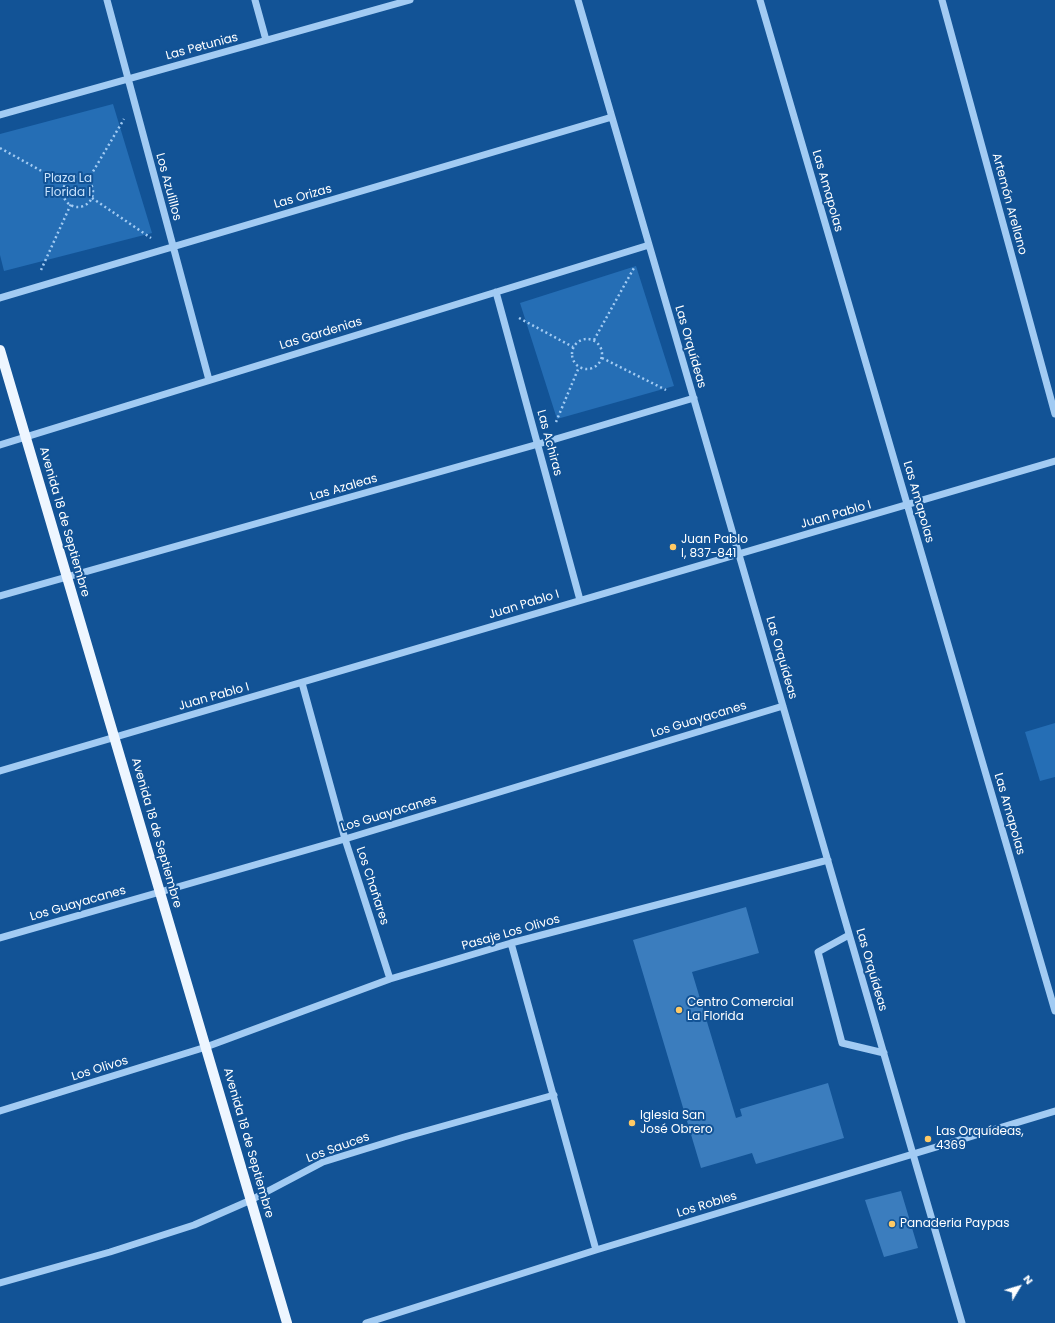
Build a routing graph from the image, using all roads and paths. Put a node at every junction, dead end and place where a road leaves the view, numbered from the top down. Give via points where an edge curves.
1 (107, 0) edge
2 (255, 0) edge
3 (409, 0) edge
4 (578, 0) edge
5 (760, 0) edge
6 (942, 0) edge
7 (266, 40) junction
8 (128, 79) junction
9 (134, 101) junction
10 (0, 115) edge
11 (612, 117) junction
12 (0, 148) edge
13 (88, 180) junction
14 (65, 184) junction
15 (92, 198) junction
16 (71, 204) junction
17 (647, 245) junction
18 (170, 248) junction
19 (33, 288) junction
20 (496, 292) junction
21 (0, 298) edge
22 (501, 308) junction
23 (594, 340) junction
24 (573, 347) junction
25 (0, 350) edge
26 (602, 358) junction
27 (579, 367) junction
28 (209, 380) junction
29 (694, 398) junction
30 (686, 401) junction
31 (1055, 414) edge
32 (26, 437) junction
33 (549, 441) junction
34 (538, 444) junction
35 (0, 445) edge
36 (1055, 462) edge
37 (908, 506) junction
38 (739, 555) junction
39 (67, 577) junction
40 (0, 596) edge
41 (580, 600) junction
42 (302, 683) junction
43 (783, 706) junction
44 (114, 737) junction
45 (0, 771) edge
46 (345, 839) junction
47 (828, 860) junction
48 (160, 891) junction
49 (849, 935) junction
50 (0, 938) edge
51 (511, 943) junction
52 (390, 979) junction
53 (1055, 1011) edge
54 (206, 1047) junction
55 (884, 1053) junction
56 (554, 1095) junction
57 (0, 1111) edge
58 (1055, 1111) edge
59 (913, 1154) junction
60 (251, 1200) junction
61 (596, 1250) junction
62 (0, 1283) edge
63 (287, 1323) edge
64 (366, 1323) edge
65 (960, 1323) edge

1 - 8 street, Los Azulillos
2 - 7 street
3 - 7 street, Las Petunias
4 - 11 street, Las Orquídeas
5 - 37 street, Las Amapolas
6 - 31 street, Artemón Arellano
7 - 8 street, Las Petunias
8 - 9 street, Los Azulillos
8 - 10 street, Las Petunias
9 - 13 path
9 - 18 street, Los Azulillos
11 - 17 street, Las Orquídeas
11 - 18 street, Las Orizas
12 - 14 path
13 - 14 path via 78,176
13 - 15 path via 93,188
14 - 16 path via 64,197
15 - 16 path via 85,205
15 - 18 path
16 - 19 path
17 - 20 street, Las Gardenias
17 - 23 path
17 - 29 street, Las Orquídeas
18 - 19 street, Las Orizas
18 - 28 street, Los Azulillos
19 - 21 street, Las Orizas
20 - 22 street, Las Achiras
20 - 28 street, Las Gardenias
22 - 24 path
22 - 34 street, Las Achiras
23 - 24 path via 584,339
23 - 26 path via 601,348
24 - 27 path via 572,359
25 - 32 main road, Avenida 18 de Septiembre
26 - 27 path via 593,368
26 - 30 path
27 - 33 path
28 - 32 street, Las Gardenias
29 - 30 street, Las Azaleas
29 - 38 street, Las Orquídeas
30 - 33 street, Las Azaleas
32 - 35 street, Las Gardenias
32 - 39 main road, Avenida 18 de Septiembre
33 - 34 street, Las Azaleas
34 - 39 street, Las Azaleas
34 - 41 street, Las Achiras
36 - 37 street, Juan Pablo I
37 - 38 street, Juan Pablo I
37 - 53 street, Las Amapolas
38 - 41 street, Juan Pablo I
38 - 43 street, Las Orquídeas
39 - 40 street, Las Azaleas
39 - 44 main road, Avenida 18 de Septiembre
41 - 42 street, Juan Pablo I
42 - 44 street, Juan Pablo I
42 - 46 street, Los Chañares
43 - 46 street, Los Guayacanes
43 - 47 street, Las Orquídeas
44 - 45 street, Juan Pablo I
44 - 48 main road, Avenida 18 de Septiembre
46 - 48 street, Los Guayacanes
46 - 52 street, Los Chañares
47 - 49 street, Las Orquídeas
47 - 51 street, Pasaje Los Olivos
48 - 50 street, Los Guayacanes
48 - 54 main road, Avenida 18 de Septiembre
49 - 55 street, Las Orquídeas
49 - 55 street via 818,952 842,1043
51 - 52 street, Pasaje Los Olivos
51 - 56 street
52 - 54 street, Pasaje Los Olivos
54 - 57 street, Los Olivos
54 - 60 main road, Avenida 18 de Septiembre
55 - 59 street, Las Orquídeas
56 - 60 street, Los Sauces via 323,1162
56 - 61 street
58 - 59 street, Los Robles
59 - 61 street, Los Robles
59 - 65 street, Las Orquídeas
60 - 62 street, Los Sauces via 194,1225
60 - 63 main road, Avenida 18 de Septiembre
61 - 64 street, Los Robles

